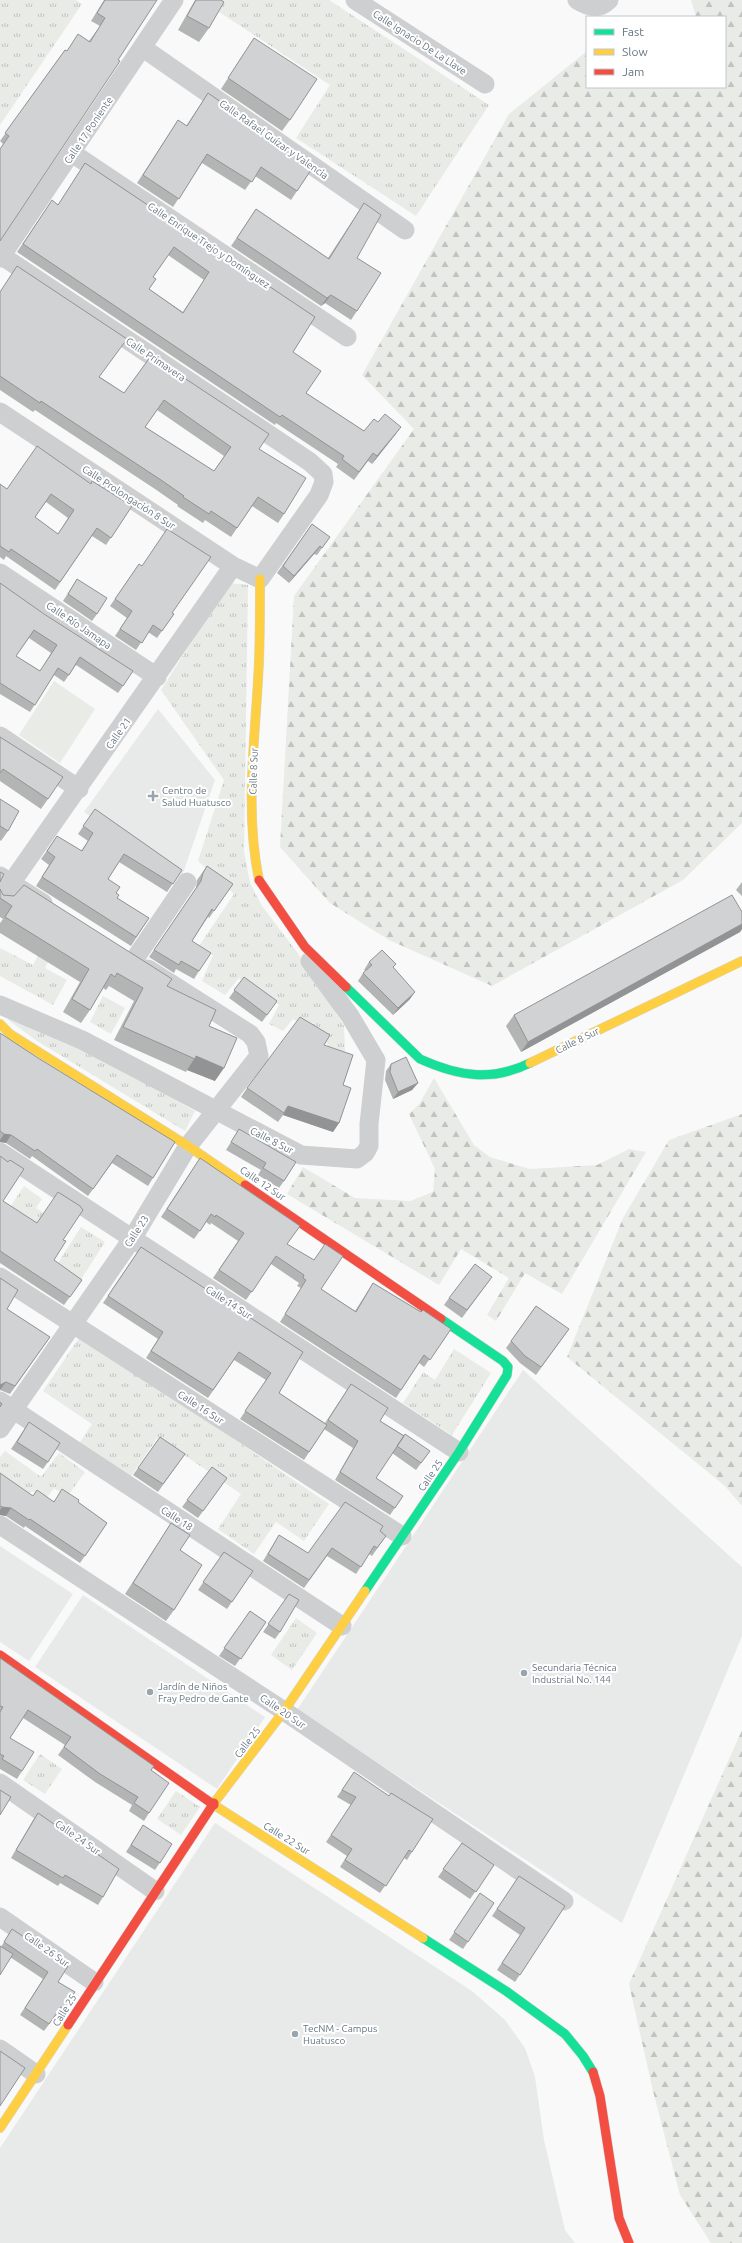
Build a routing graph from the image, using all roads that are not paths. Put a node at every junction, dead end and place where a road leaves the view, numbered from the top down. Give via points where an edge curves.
1 (174, 0) edge
2 (356, 0) edge
3 (609, 0) edge
4 (580, 2) edge
5 (143, 48) junction
6 (485, 84) dead end
7 (72, 153) junction
8 (405, 230) dead end
9 (1, 257) edge
10 (347, 336) dead end
11 (0, 412) edge
12 (233, 566) junction
13 (0, 573) edge
14 (260, 579) junction
15 (157, 677) junction
16 (0, 736) edge
17 (79, 789) junction
18 (6, 880) edge
19 (187, 882) dead end
20 (0, 899) edge
21 (59, 913) edge
22 (305, 947) junction
23 (742, 962) edge
24 (0, 1005) edge
25 (0, 1024) edge
26 (215, 1110) junction
27 (188, 1146) junction
28 (0, 1152) edge
29 (132, 1239) junction
30 (0, 1277) edge
31 (71, 1324) junction
32 (508, 1367) joint
33 (7, 1406) edge
34 (0, 1429) edge
35 (459, 1452) junction
36 (0, 1525) edge
37 (402, 1536) junction
38 (342, 1626) junction
39 (0, 1655) edge
40 (284, 1711) junction
41 (0, 1783) edge
42 (213, 1804) junction
43 (155, 1891) junction
44 (564, 1901) dead end
45 (0, 1917) edge
46 (94, 1982) junction
47 (0, 2049) edge
48 (36, 2074) junction
49 (0, 2128) edge
50 (629, 2243) edge

1 - 5 street, Calle 17 Poniente
2 - 6 street, Calle Ignacio De La Llave
3 - 4 street via 597,7
5 - 7 street, Calle 17 Poniente
5 - 8 street, Calle Rafael Guízar y Valencia
7 - 9 street, Calle 17 Poniente
7 - 10 street, Calle Enrique Trejo y Domínguez
9 - 14 street, Calle Primavera via 310,462 323,474 322,489
11 - 12 street, Calle Prolongación 8 Sur
12 - 14 street, Calle Prolongación 8 Sur
12 - 15 street, Calle 21
13 - 15 street, Calle Río Jamapa
14 - 22 street, Calle 8 Sur via 259,661 251,773 253,851 259,881
15 - 17 street, Calle 21
16 - 17 street
17 - 18 street, Calle 21
18 - 20 street, Calle 21
18 - 21 street
19 - 26 street, Calle 23 via 127,956 250,1034 256,1042 259,1056
22 - 23 street, Calle 8 Sur via 420,1059 437,1067 471,1076 512,1072
22 - 26 street, Calle 8 Sur via 310,961 350,1016 376,1060 367,1150 357,1159 301,1154
24 - 26 street, Calle 8 Sur via 82,1040
25 - 27 street, Calle 12 Sur via 10,1034
26 - 27 street, Calle 23
27 - 29 street, Calle 23
27 - 32 street, Calle 12 Sur via 503,1361
28 - 29 street, Calle 14 Sur
29 - 31 street, Calle 23
29 - 35 street, Calle 14 Sur
30 - 31 street, Calle 16 Sur
31 - 33 street, Calle 23
31 - 37 street, Calle 16 Sur
32 - 35 street, Calle 25 via 507,1375
33 - 34 street, Calle 23
33 - 38 street, Calle 18
35 - 37 street, Calle 25
36 - 40 street, Calle 20 Sur
37 - 38 street, Calle 25
38 - 40 street, Calle 25
39 - 42 street, Calle 22 Sur
40 - 42 street, Calle 25
40 - 44 street, Calle 20 Sur
41 - 43 street, Calle 24 Sur
42 - 43 street, Calle 25
42 - 50 street, Calle 22 Sur via 506,1991 565,2034 595,2076 619,2218
43 - 46 street, Calle 25
45 - 46 street, Calle 26 Sur
46 - 48 street, Calle 25
47 - 48 street
48 - 49 street, Calle 25

